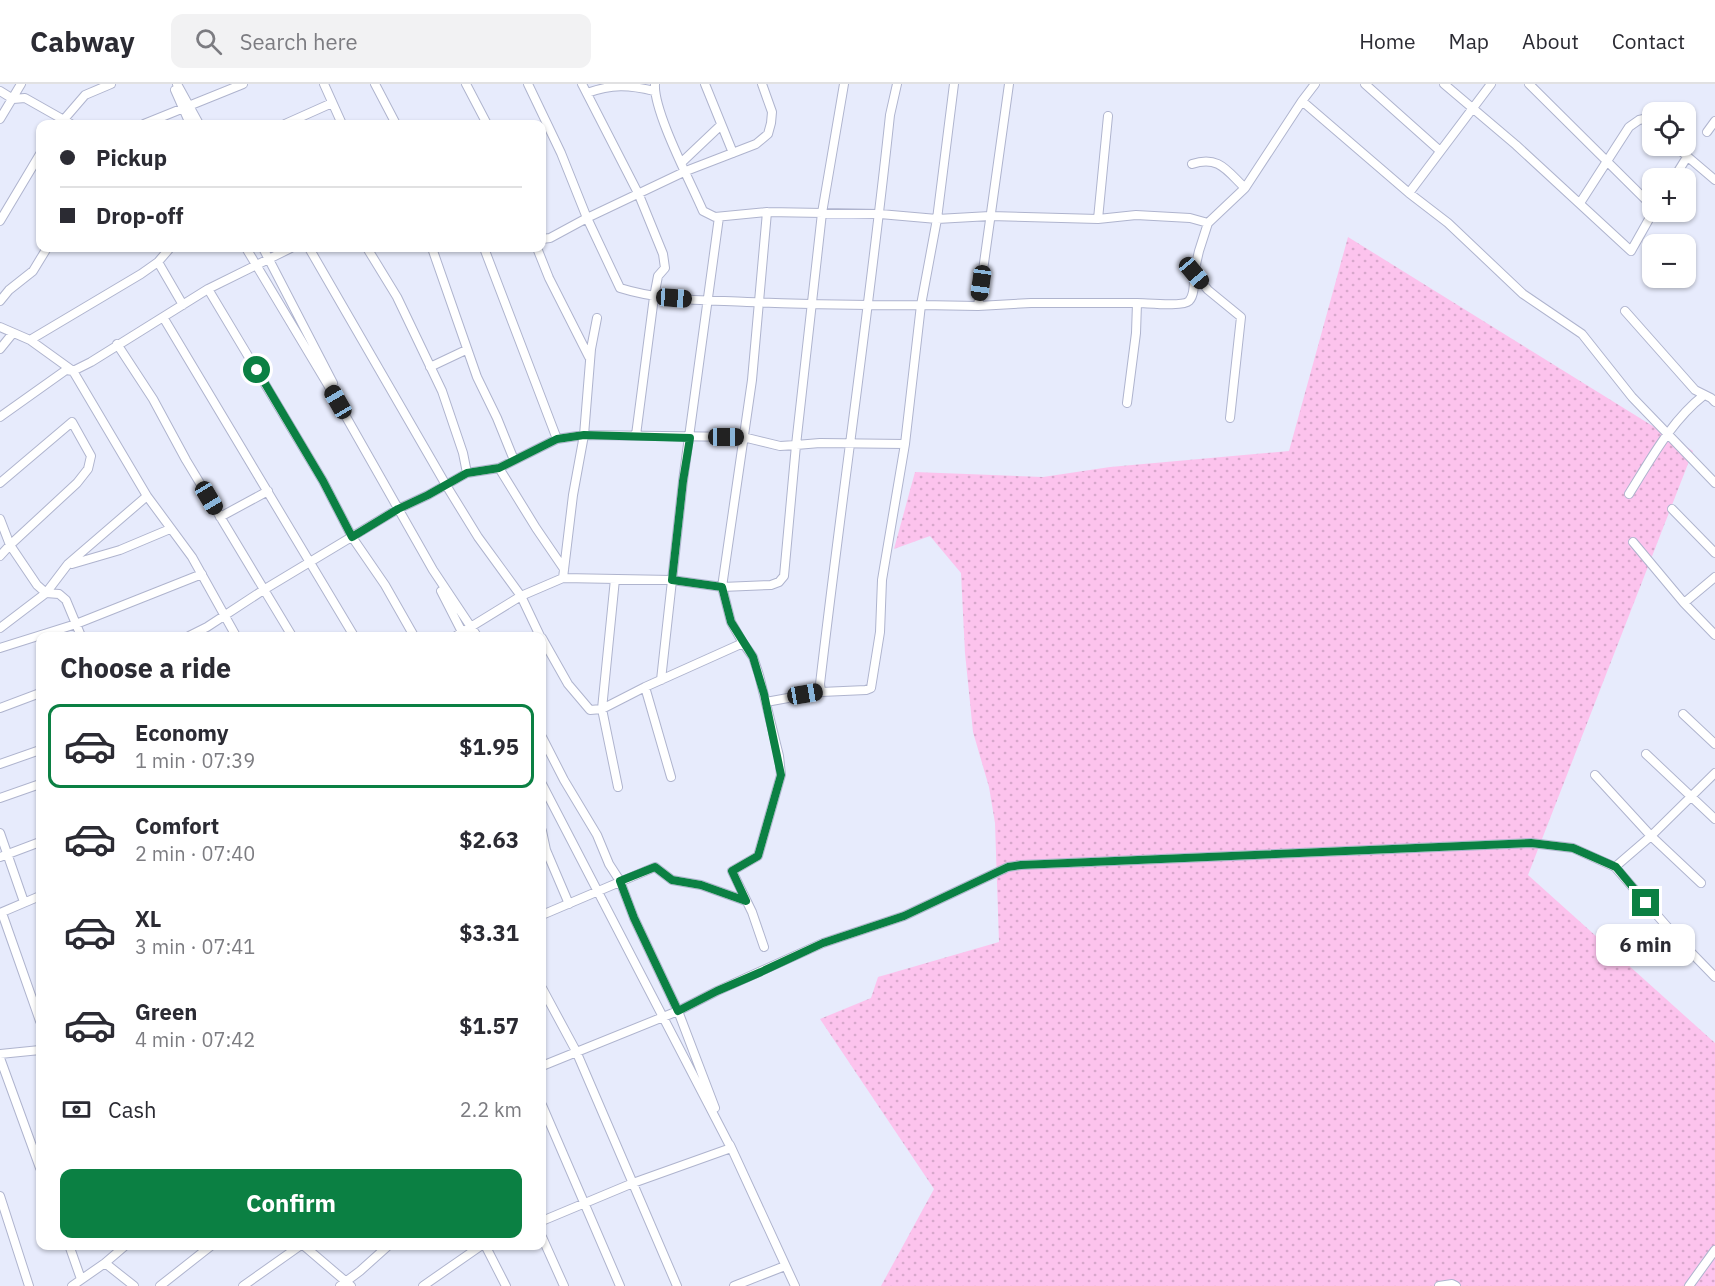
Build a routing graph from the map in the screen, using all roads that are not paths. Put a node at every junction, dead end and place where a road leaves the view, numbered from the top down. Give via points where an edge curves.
1 (21, 84) edge
2 (111, 84) edge
3 (175, 84) edge
4 (243, 84) edge
5 (324, 84) edge
6 (375, 84) edge
7 (466, 84) edge
8 (528, 84) edge
9 (582, 84) edge
10 (705, 84) edge
11 (762, 84) edge
12 (844, 84) edge
13 (897, 84) edge
14 (954, 84) edge
15 (1009, 84) edge
16 (1315, 84) edge
17 (1365, 84) edge
18 (1444, 84) edge
19 (1491, 84) edge
20 (1529, 84) edge
21 (654, 88) edge
22 (0, 91) edge
23 (587, 93) junction
24 (13, 99) junction
25 (1302, 101) junction
26 (332, 103) junction
27 (182, 108) junction
28 (1472, 109) junction
29 (1108, 116) dead end
30 (0, 119) edge
31 (1642, 119) edge
32 (59, 120) edge
33 (64, 120) edge
34 (156, 120) edge
35 (188, 120) edge
36 (197, 120) edge
37 (294, 120) edge
38 (340, 120) edge
39 (394, 120) edge
40 (485, 120) edge
41 (545, 120) edge
42 (1715, 121) edge
43 (546, 122) edge
44 (721, 125) junction
45 (1707, 132) dead end
46 (1439, 150) junction
47 (733, 153) junction
48 (1687, 157) joint
49 (36, 161) edge
50 (1606, 161) junction
51 (682, 162) junction
52 (1192, 165) dead end
53 (1680, 168) edge
54 (686, 171) junction
55 (1715, 180) edge
56 (1245, 188) junction
57 (1409, 193) junction
58 (639, 195) junction
59 (1642, 196) edge
60 (1580, 203) junction
61 (767, 212) junction
62 (822, 213) junction
63 (880, 214) junction
64 (990, 216) junction
65 (719, 217) junction
66 (587, 218) junction
67 (937, 219) junction
68 (1098, 219) junction
69 (0, 221) edge
70 (1647, 222) edge
71 (1208, 223) junction
72 (546, 238) edge
73 (45, 252) edge
74 (167, 252) edge
75 (248, 252) edge
76 (264, 252) edge
77 (282, 252) edge
78 (311, 252) edge
79 (370, 252) edge
80 (433, 252) edge
81 (486, 252) edge
82 (539, 252) edge
83 (158, 262) junction
84 (255, 264) junction
85 (1194, 273) junction
86 (208, 290) junction
87 (654, 297) junction
88 (0, 301) edge
89 (708, 301) junction
90 (759, 302) junction
91 (1137, 303) junction
92 (812, 304) junction
93 (183, 305) junction
94 (921, 305) junction
95 (867, 306) junction
96 (978, 306) junction
97 (1625, 311) dead end
98 (163, 316) junction
99 (597, 318) dead end
100 (0, 327) edge
101 (13, 333) junction
102 (30, 340) junction
103 (117, 344) junction
104 (0, 349) edge
105 (466, 350) junction
106 (591, 360) junction
107 (430, 367) junction
108 (73, 371) junction
109 (1711, 397) edge
110 (1127, 403) dead end
111 (0, 417) edge
112 (1230, 418) dead end
113 (1667, 433) junction
114 (584, 435) junction
115 (636, 435) junction
116 (743, 437) junction
117 (690, 438) junction
118 (557, 439) junction
119 (852, 444) junction
120 (905, 444) junction
121 (795, 445) junction
122 (514, 460) junction
123 (499, 468) junction
124 (467, 473) junction
125 (0, 483) edge
126 (1715, 483) edge
127 (446, 485) junction
128 (268, 491) junction
129 (1629, 494) dead end
130 (147, 496) junction
131 (1672, 508) dead end
132 (398, 509) junction
133 (220, 517) junction
134 (0, 519) edge
135 (170, 529) junction
136 (352, 537) junction
137 (1633, 542) dead end
138 (10, 545) junction
139 (1715, 553) edge
140 (0, 556) edge
141 (311, 562) junction
142 (68, 564) junction
143 (564, 573) junction
144 (202, 574) junction
145 (1715, 577) edge
146 (615, 579) junction
147 (672, 580) junction
148 (722, 587) junction
149 (265, 589) junction
150 (46, 593) junction
151 (521, 596) junction
152 (1684, 603) junction
153 (224, 615) junction
154 (76, 624) junction
155 (0, 628) edge
156 (471, 628) junction
157 (51, 632) edge
158 (79, 632) edge
159 (197, 632) edge
160 (234, 632) edge
161 (290, 632) edge
162 (352, 632) edge
163 (412, 632) edge
164 (463, 632) edge
165 (464, 632) edge
166 (474, 632) edge
167 (539, 632) edge
168 (1715, 635) edge
169 (36, 637) edge
170 (743, 643) junction
171 (546, 645) edge
172 (0, 648) edge
173 (661, 680) junction
174 (645, 687) junction
175 (820, 692) junction
176 (36, 694) edge
177 (766, 702) junction
178 (0, 708) edge
179 (602, 709) junction
180 (1683, 714) dead end
181 (1715, 744) edge
182 (546, 746) edge
183 (36, 752) edge
184 (1646, 754) dead end
185 (0, 765) edge
186 (1715, 773) edge
187 (1595, 776) dead end
188 (671, 777) dead end
189 (36, 785) edge
190 (618, 787) dead end
191 (546, 792) edge
192 (1691, 796) junction
193 (0, 798) edge
194 (1715, 819) edge
195 (0, 833) edge
196 (1651, 836) junction
197 (36, 844) edge
198 (546, 850) edge
199 (3, 856) edge
200 (1616, 867) junction
201 (620, 881) junction
202 (1701, 883) dead end
203 (36, 898) edge
204 (746, 901) junction
205 (24, 902) junction
206 (569, 904) junction
207 (1, 913) edge
208 (546, 913) edge
209 (764, 947) dead end
210 (1715, 977) edge
211 (546, 995) edge
212 (36, 1011) edge
213 (678, 1011) junction
214 (36, 1051) edge
215 (576, 1051) junction
216 (0, 1056) edge
217 (546, 1064) edge
218 (546, 1114) edge
219 (731, 1148) junction
220 (36, 1157) edge
221 (633, 1183) junction
222 (0, 1196) edge
223 (585, 1204) junction
224 (546, 1219) edge
225 (546, 1246) edge
226 (71, 1250) edge
227 (120, 1250) edge
228 (206, 1250) edge
229 (295, 1250) edge
230 (308, 1250) edge
231 (384, 1250) edge
232 (477, 1250) edge
233 (487, 1250) edge
234 (1715, 1250) edge
235 (105, 1263) junction
236 (785, 1266) junction
237 (81, 1279) junction
238 (346, 1285) edge
239 (29, 1286) edge
240 (72, 1286) edge
241 (134, 1286) edge
242 (160, 1286) edge
243 (243, 1286) edge
244 (423, 1286) edge
245 (506, 1286) edge
246 (564, 1286) edge
247 (620, 1286) edge
248 (677, 1286) edge
249 (734, 1286) edge
250 (795, 1286) edge
251 (1439, 1286) edge
252 (1456, 1286) edge
253 (1689, 1286) edge

1 - 24 street
2 - 33 street via 85,95
3 - 27 street
3 - 36 street
4 - 27 street
5 - 26 street
6 - 39 street
7 - 40 street
8 - 41 street
9 - 23 street
10 - 44 street
11 - 47 street via 772,112 768,134 756,144
12 - 62 street
13 - 63 street
14 - 67 street
15 - 64 street
16 - 25 street
17 - 46 street
18 - 28 street
19 - 28 street
20 - 50 street
21 - 23 street via 631,85
21 - 51 street via 663,121
22 - 24 street
23 - 58 street
24 - 30 street
24 - 32 street via 25,98
25 - 56 street
25 - 57 street
26 - 37 street
26 - 38 street
27 - 34 street
27 - 35 street
28 - 46 street
28 - 60 street
29 - 68 street
31 - 50 street via 1629,127
42 - 45 street
43 - 66 street
44 - 47 street
44 - 51 street
46 - 57 street
47 - 54 street
48 - 53 street
48 - 55 street
49 - 69 street
50 - 59 street
50 - 60 street
51 - 54 street
52 - 56 street via 1207,160 1221,165
54 - 58 street
54 - 65 street via 703,211
56 - 71 street
57 - 113 street via 1448,223 1523,294 1582,334 1632,397
58 - 66 street
58 - 87 street via 663,254 665,268 658,276
60 - 70 street via 1631,251
61 - 62 street
61 - 65 street
61 - 90 street
62 - 63 street
62 - 92 street
63 - 67 street
63 - 95 street
64 - 67 street
64 - 68 street
64 - 96 street
65 - 89 street
66 - 72 street
66 - 87 street via 620,288
67 - 94 street
68 - 71 street via 1136,215
71 - 85 street
73 - 88 street via 33,271
74 - 83 street
75 - 84 street
76 - 164 street
77 - 84 street
78 - 127 street
79 - 107 street
80 - 105 street
81 - 118 street
82 - 106 street
83 - 93 street
83 - 102 street
84 - 86 street
84 - 132 street
85 - 91 street via 1188,302
85 - 112 street via 1241,317
86 - 93 street
86 - 136 street via 323,481
87 - 89 street
87 - 115 street
89 - 90 street
89 - 117 street
90 - 92 street
90 - 116 street
91 - 96 street
91 - 110 street
92 - 95 street
92 - 121 street
93 - 98 street
94 - 95 street
94 - 96 street
94 - 120 street
95 - 119 street
97 - 109 street via 1695,390
98 - 103 street
98 - 128 street
99 - 106 street
100 - 101 street
101 - 102 street
101 - 104 street
102 - 108 street
103 - 108 street
103 - 133 street
105 - 107 street
105 - 122 street
106 - 114 street
107 - 124 street via 452,418
108 - 111 street via 66,370
108 - 130 street
109 - 113 street via 1686,410
113 - 126 street
113 - 129 street
114 - 115 street
114 - 118 street
114 - 143 street
115 - 117 street
116 - 117 street
116 - 121 street via 780,446
116 - 148 street
117 - 147 street
118 - 122 street
119 - 120 street
119 - 121 street
119 - 175 street
120 - 175 street via 882,580 880,632 871,688
121 - 148 street via 784,576 771,585
122 - 123 street
123 - 124 street
123 - 143 street
124 - 127 street
125 - 138 street via 72,422 91,456 88,469 77,483
127 - 132 street
127 - 151 street
128 - 133 street
128 - 141 street
130 - 135 street
130 - 142 street
131 - 139 street
132 - 136 street
132 - 156 street
133 - 149 street
134 - 138 street
135 - 142 street via 120,550
135 - 144 street
136 - 141 street
136 - 163 street
137 - 152 street
138 - 140 street
138 - 150 street
141 - 149 street
141 - 162 street
142 - 150 street
143 - 146 street
143 - 151 street
144 - 153 street
144 - 154 street
145 - 152 street
146 - 147 street
146 - 179 street
147 - 148 street
147 - 173 street
148 - 170 street via 731,622
149 - 153 street
149 - 161 street
150 - 154 street via 59,594 66,600
150 - 155 street
151 - 156 street
151 - 167 street
152 - 168 street
153 - 159 street
153 - 160 street
154 - 157 street
154 - 158 street
156 - 165 street
156 - 166 street
169 - 172 street
170 - 173 street
170 - 177 street via 753,657
171 - 179 street via 579,699 590,710
173 - 174 street
174 - 179 street
174 - 188 street
175 - 177 street
176 - 178 street
177 - 204 street via 781,775 758,856 732,871
179 - 190 street
180 - 181 street
182 - 201 street
183 - 185 street
184 - 192 street
186 - 192 street
187 - 196 street
189 - 193 street
191 - 219 street
192 - 194 street
192 - 196 street
195 - 199 street
196 - 200 street
196 - 202 street
197 - 199 street
198 - 206 street
199 - 205 street
200 - 210 street
200 - 213 street via 1573,848 1531,843 1021,865 1008,867 904,916 823,943
201 - 204 street via 655,867 672,880 701,885
201 - 206 street
201 - 213 street
203 - 205 street
204 - 209 street
205 - 207 street
206 - 208 street
207 - 212 street
211 - 215 street
213 - 215 street
213 - 219 street
214 - 216 street
215 - 217 street
215 - 221 street
216 - 220 street
218 - 223 street
219 - 221 street
219 - 236 street
221 - 223 street
221 - 248 street
222 - 239 street
223 - 224 street
223 - 247 street
225 - 246 street
226 - 237 street
227 - 235 street
228 - 242 street
229 - 243 street
230 - 238 street
231 - 238 street
232 - 244 street
233 - 245 street
234 - 253 street
235 - 237 street
235 - 241 street
236 - 249 street
236 - 250 street
237 - 240 street
251 - 252 street

